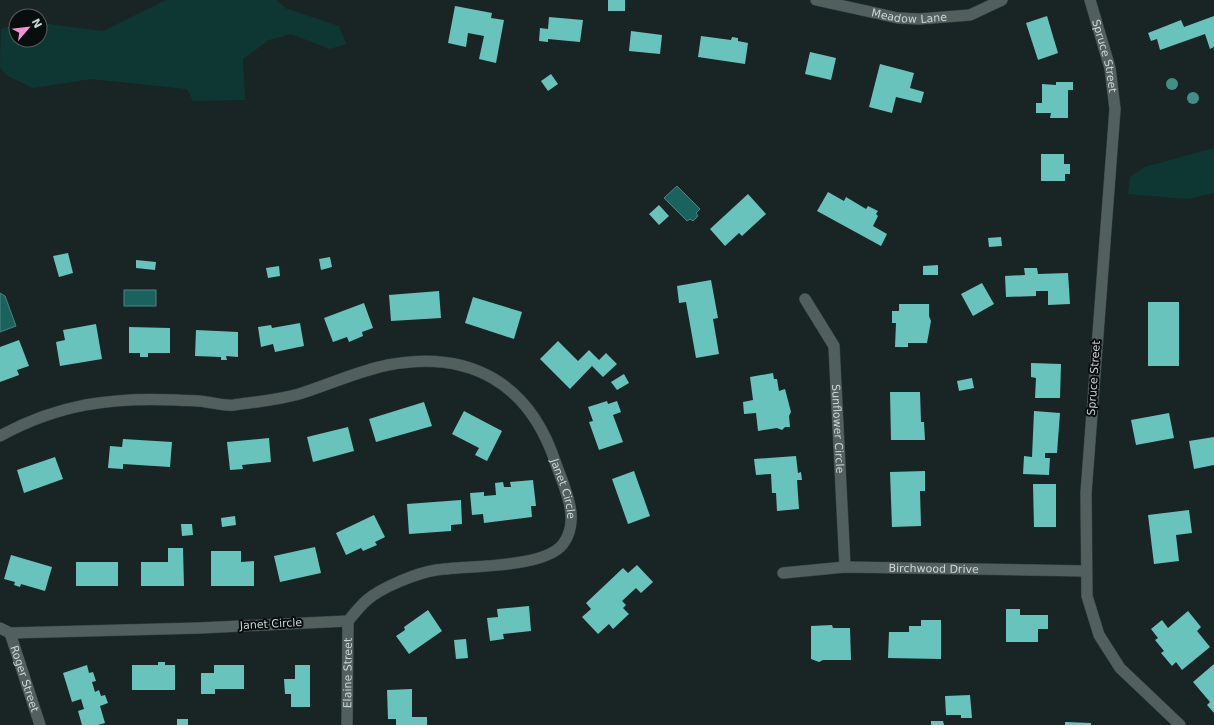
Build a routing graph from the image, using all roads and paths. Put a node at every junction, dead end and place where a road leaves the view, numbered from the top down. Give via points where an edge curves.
1 (816, 0) edge
2 (1002, 0) edge
3 (1090, 0) edge
4 (805, 299) dead end
5 (0, 436) edge
6 (845, 567) junction
7 (1086, 572) junction
8 (783, 573) dead end
9 (348, 621) junction
10 (5, 631) edge
11 (40, 725) edge
12 (347, 725) edge
13 (1180, 725) edge

1 - 2 street, Meadow Lane via 898,18 919,19 970,15
3 - 7 street, Spruce Street via 1110,68 1115,109 1086,493
4 - 6 street, Sunflower Circle via 834,346
5 - 9 street, Janet Circle via 26,422 84,404 123,399 206,402 230,406 296,395 387,365 417,361 446,362 472,368 498,379 518,396 534,417 556,462 572,522 571,530 562,545 556,551 539,558 482,568 435,570 404,580 368,599
6 - 7 street, Birchwood Drive
6 - 8 street, Birchwood Drive
7 - 13 street, Spruce Street via 1086,596 1099,635 1120,668
9 - 10 street, Janet Circle via 190,628
9 - 12 street, Elaine Street
10 - 11 street, Roger Street

